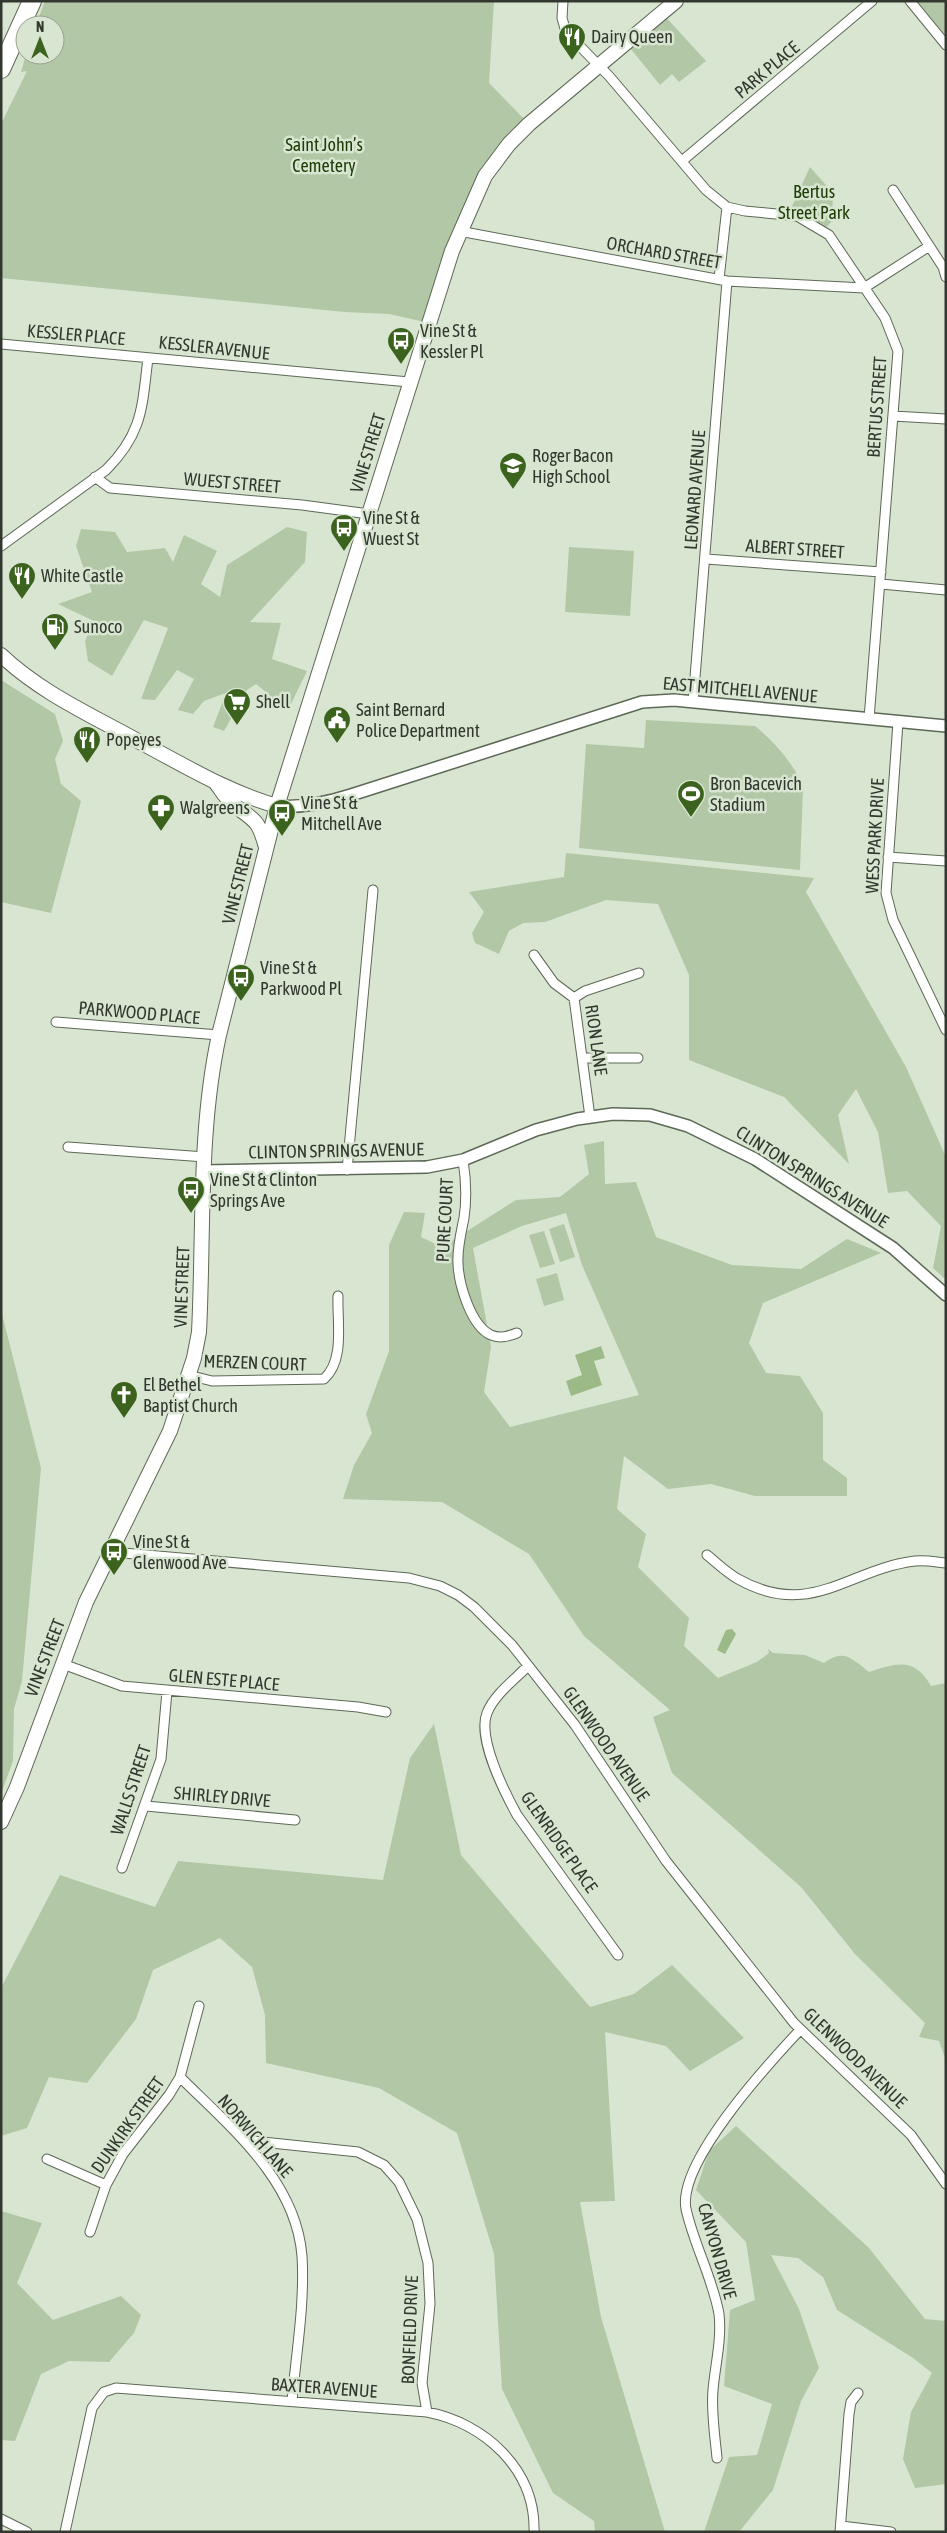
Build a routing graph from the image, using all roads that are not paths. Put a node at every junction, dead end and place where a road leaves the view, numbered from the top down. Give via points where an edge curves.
1 (32, 1) edge
2 (563, 1) edge
3 (676, 1) edge
4 (872, 1) edge
5 (910, 1) edge
6 (946, 44) edge
7 (598, 66) junction
8 (1, 69) edge
9 (682, 162) junction
10 (893, 190) dead end
11 (727, 207) junction
12 (460, 231) junction
13 (928, 248) junction
14 (946, 277) edge
15 (723, 280) junction
16 (864, 288) junction
17 (1, 344) edge
18 (148, 358) junction
19 (409, 382) junction
20 (893, 416) junction
21 (946, 419) edge
22 (95, 478) junction
23 (369, 514) junction
24 (1, 546) edge
25 (706, 559) junction
26 (881, 572) junction
27 (881, 584) junction
28 (946, 590) edge
29 (1, 655) edge
30 (693, 702) junction
31 (869, 719) junction
32 (898, 722) junction
33 (946, 726) edge
34 (216, 783) junction
35 (277, 806) junction
36 (266, 848) junction
37 (888, 857) junction
38 (946, 861) edge
39 (373, 890) dead end
40 (534, 955) dead end
41 (639, 973) dead end
42 (574, 998) junction
43 (56, 1022) dead end
44 (946, 1030) edge
45 (219, 1036) junction
46 (582, 1058) junction
47 (638, 1058) dead end
48 (590, 1117) junction
49 (68, 1147) dead end
50 (463, 1160) junction
51 (205, 1164) junction
52 (347, 1170) junction
53 (946, 1295) edge
54 (338, 1296) dead end
55 (518, 1333) dead end
56 (188, 1375) junction
57 (112, 1552) junction
58 (708, 1555) dead end
59 (946, 1563) edge
60 (63, 1664) junction
61 (528, 1666) junction
62 (167, 1691) junction
63 (386, 1712) dead end
64 (146, 1806) junction
65 (295, 1820) dead end
66 (1, 1822) edge
67 (122, 1868) dead end
68 (618, 1955) dead end
69 (199, 2006) dead end
70 (800, 2030) junction
71 (180, 2077) junction
72 (242, 2140) junction
73 (47, 2159) dead end
74 (946, 2184) edge
75 (106, 2185) junction
76 (90, 2232) dead end
77 (858, 2393) dead end
78 (292, 2401) junction
79 (427, 2412) junction
80 (717, 2458) dead end
81 (1, 2519) edge
82 (840, 2529) edge
83 (27, 2532) edge
84 (65, 2532) edge
85 (534, 2532) edge
86 (891, 2532) edge

1 - 8 highway
2 - 7 street, BERTUS STREET via 562,18 566,32
3 - 7 main road, VINE STREET
4 - 9 street, PARK PLACE
5 - 6 street
7 - 9 street, BERTUS STREET
7 - 12 main road, VINE STREET via 509,144 485,176
9 - 11 street, BERTUS STREET via 706,190
10 - 13 street
11 - 15 street, LEONARD AVENUE
11 - 16 street, BERTUS STREET via 807,220 829,235
12 - 15 street, ORCHARD STREET
12 - 19 main road, VINE STREET
13 - 14 street via 943,267
13 - 16 street
15 - 16 street, ORCHARD STREET
15 - 25 street, LEONARD AVENUE
16 - 20 street, BERTUS STREET via 885,318 898,351
17 - 18 street, KESSLER PLACE
18 - 19 street, KESSLER AVENUE
18 - 22 street, KESSLER AVENUE via 137,427 118,457
19 - 23 main road, VINE STREET
20 - 21 street
20 - 26 street, BERTUS STREET
22 - 23 street, WUEST STREET via 110,488
22 - 24 street, KESSLER AVENUE
23 - 35 main road, VINE STREET
25 - 26 street, ALBERT STREET
25 - 30 street, LEONARD AVENUE
26 - 27 street, BERTUS STREET
27 - 28 street
27 - 31 street, BERTUS STREET
29 - 34 main road via 60,699
30 - 31 street, EAST MITCHELL AVENUE
30 - 35 street, EAST MITCHELL AVENUE via 660,700 628,705 351,796 310,806
31 - 32 street, EAST MITCHELL AVENUE
32 - 33 street, EAST MITCHELL AVENUE
32 - 37 street, WESS PARK DRIVE
34 - 35 main road
34 - 36 main road via 233,804 253,818
35 - 36 main road, VINE STREET
36 - 45 main road, VINE STREET
37 - 38 street
37 - 44 street, WESS PARK DRIVE via 889,907
39 - 52 street
40 - 42 street, RION LANE via 554,983
41 - 42 street via 585,991
42 - 46 street, RION LANE
43 - 45 street, PARKWOOD PLACE
45 - 51 main road, VINE STREET via 213,1064
46 - 47 street
46 - 48 street, RION LANE
48 - 50 street, CLINTON SPRINGS AVENUE via 536,1130
48 - 53 street, CLINTON SPRINGS AVENUE via 650,1115 688,1126 726,1143 893,1248
49 - 51 street
50 - 52 street, CLINTON SPRINGS AVENUE via 412,1169
50 - 55 street, PURE COURT via 466,1194 458,1262 462,1289 483,1329 492,1336
51 - 52 street, CLINTON SPRINGS AVENUE
51 - 56 main road, VINE STREET via 199,1332
54 - 56 street, MERZEN COURT via 337,1360 324,1379 212,1381
56 - 57 main road, VINE STREET via 170,1431
57 - 60 main road, VINE STREET via 86,1602
57 - 61 street, GLENWOOD AVENUE via 427,1582 440,1586 474,1607
58 - 59 street via 736,1578 756,1588 798,1594 821,1592 902,1563 918,1560
60 - 62 street, GLEN ESTE PLACE via 122,1686
60 - 66 main road, VINE STREET
61 - 68 street, GLENRIDGE PLACE via 492,1704 484,1725 486,1740 508,1799
61 - 70 street, GLENWOOD AVENUE via 574,1725 666,1860
62 - 63 street, GLEN ESTE PLACE
62 - 64 street, WALLS STREET via 161,1759
64 - 65 street, SHIRLEY DRIVE
64 - 67 street, WALLS STREET
69 - 71 street, DUNKIRK STREET
70 - 74 street, GLENWOOD AVENUE via 911,2135
70 - 80 street, CANYON DRIVE via 742,2097 687,2184 686,2209 719,2314 712,2393
71 - 72 street, NORWICH LANE
71 - 75 street, DUNKIRK STREET via 123,2154
72 - 78 street, NORWICH LANE via 281,2188 298,2233 302,2278
72 - 79 street, BONFIELD DRIVE via 358,2152 384,2165 399,2182 417,2219 428,2263 430,2304 422,2383
73 - 75 street
75 - 76 street, DUNKIRK STREET
77 - 82 street via 851,2402 849,2414
78 - 79 street, BAXTER AVENUE
78 - 84 street, BAXTER AVENUE via 109,2389 92,2408
79 - 85 street, BAXTER AVENUE via 471,2426 497,2446 517,2470 531,2503
81 - 83 street
82 - 86 street

